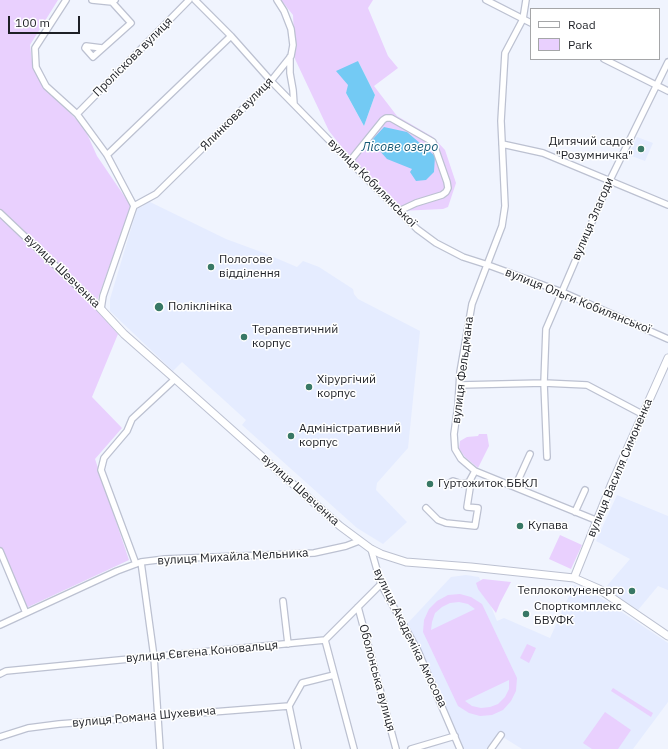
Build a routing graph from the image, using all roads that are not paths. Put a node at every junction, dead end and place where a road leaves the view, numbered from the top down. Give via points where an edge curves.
1 (66, 0) edge
2 (92, 0) edge
3 (189, 0) edge
4 (196, 0) edge
5 (276, 0) edge
6 (486, 0) edge
7 (526, 0) edge
8 (114, 1) edge
9 (523, 19) junction
10 (530, 22) edge
11 (231, 36) junction
12 (102, 48) dead end
13 (290, 56) junction
14 (606, 60) edge
15 (668, 62) edge
16 (271, 81) junction
17 (657, 85) junction
18 (668, 91) edge
19 (294, 104) junction
20 (77, 114) junction
21 (502, 144) junction
22 (107, 155) junction
23 (350, 161) junction
24 (610, 180) junction
25 (668, 205) edge
26 (134, 206) junction
27 (399, 211) junction
28 (0, 213) edge
29 (488, 265) junction
30 (562, 292) junction
31 (100, 308) junction
32 (668, 339) edge
33 (668, 358) edge
34 (175, 379) junction
35 (544, 383) junction
36 (460, 385) junction
37 (642, 414) junction
38 (530, 454) dead end
39 (547, 457) dead end
40 (475, 471) junction
41 (469, 482) junction
42 (448, 484) dead end
43 (515, 488) junction
44 (585, 490) dead end
45 (426, 508) dead end
46 (575, 512) junction
47 (598, 521) junction
48 (358, 541) junction
49 (371, 549) junction
50 (0, 551) edge
51 (139, 563) junction
52 (574, 578) junction
53 (382, 584) junction
54 (283, 601) dead end
55 (358, 607) junction
56 (26, 613) junction
57 (0, 625) edge
58 (668, 636) edge
59 (325, 640) junction
60 (288, 644) junction
61 (154, 657) junction
62 (0, 674) edge
63 (334, 674) junction
64 (288, 706) junction
65 (157, 716) junction
66 (501, 735) dead end
67 (455, 736) junction
68 (0, 737) edge
69 (160, 749) edge
70 (298, 749) edge
71 (354, 749) edge
72 (396, 749) edge
73 (411, 749) edge
74 (460, 749) edge
75 (491, 749) edge

1 - 20 street via 35,48 36,68 46,86
2 - 8 street
3 - 20 street, Проліскова вулиця
4 - 11 street, вулиця Кобилянської
5 - 13 street via 291,28 293,45
6 - 9 street
7 - 9 street, вулиця Фельдмана
8 - 12 street via 131,23
9 - 10 street
9 - 21 street, вулиця Фельдмана via 506,53 501,121
11 - 16 street, вулиця Кобилянської
11 - 22 street
13 - 16 street, Ялинкова вулиця
13 - 19 street
14 - 17 street
15 - 17 street, вулиця Злагоди
16 - 19 street, вулиця Кобилянської
16 - 26 street, Ялинкова вулиця via 156,194
17 - 18 street
17 - 24 street, вулиця Злагоди
19 - 23 street, вулиця Кобилянської
20 - 22 street
21 - 24 street via 543,153
21 - 29 street, вулиця Фельдмана via 505,206 502,226
22 - 26 street
23 - 27 street, вулиця Кобилянської
23 - 27 street via 386,118 391,118 433,142 447,182 446,192
24 - 25 street
24 - 30 street, вулиця Злагоди
26 - 31 street
27 - 29 street, вулиця Кобилянської via 436,243 463,258
28 - 31 street, вулиця Шевченка
29 - 30 street, вулиця Ольги Кобилянської
29 - 36 street, вулиця Фельдмана via 472,304
30 - 32 street, вулиця Ольги Кобилянської
30 - 35 street, вулиця Злагоди via 546,329
31 - 34 street, вулиця Шевченка via 124,334
33 - 37 street, вулиця Василя Симоненка
34 - 48 street, вулиця Шевченка
34 - 51 street via 132,419 126,431 104,458 101,470
35 - 36 street
35 - 37 street via 587,386
35 - 39 street, вулиця Злагоди
36 - 40 street, вулиця Фельдмана via 454,434 455,449 461,459
37 - 47 street, вулиця Василя Симоненка
38 - 43 street
40 - 41 street
40 - 43 street, вулиця Фельдмана
41 - 42 street via 462,484 453,481
41 - 45 street via 467,507 478,508 475,526 446,523 438,520
43 - 46 street, вулиця Фельдмана
44 - 46 street
46 - 47 street, вулиця Фельдмана
47 - 52 street, вулиця Василя Симоненка
48 - 49 street, вулиця Шевченка
48 - 51 street, вулиця Михайла Мельника via 314,553 165,559
49 - 52 street, вулиця Шевченка via 406,562
49 - 53 street, вулиця Академіка Амосова
50 - 56 street
51 - 56 street, вулиця Михайла Мельника
51 - 61 street
52 - 58 street, вулиця Шевченка via 599,589
53 - 55 street
53 - 67 street, вулиця Академіка Амосова via 418,651
54 - 60 street
55 - 59 street
55 - 72 street, Оболонська вулиця
56 - 57 street, вулиця Михайла Мельника
59 - 60 street, вулиця Євгена Коновальця
59 - 63 street
60 - 61 street, вулиця Євгена Коновальця
61 - 62 street, вулиця Євгена Коновальця via 6,671
61 - 65 street
63 - 64 street via 302,683
63 - 71 street
64 - 65 street, вулиця Романа Шухевича
64 - 70 street
65 - 68 street, вулиця Романа Шухевича via 28,728
65 - 69 street
66 - 75 street
67 - 73 street
67 - 74 street, вулиця Академіка Амосова

